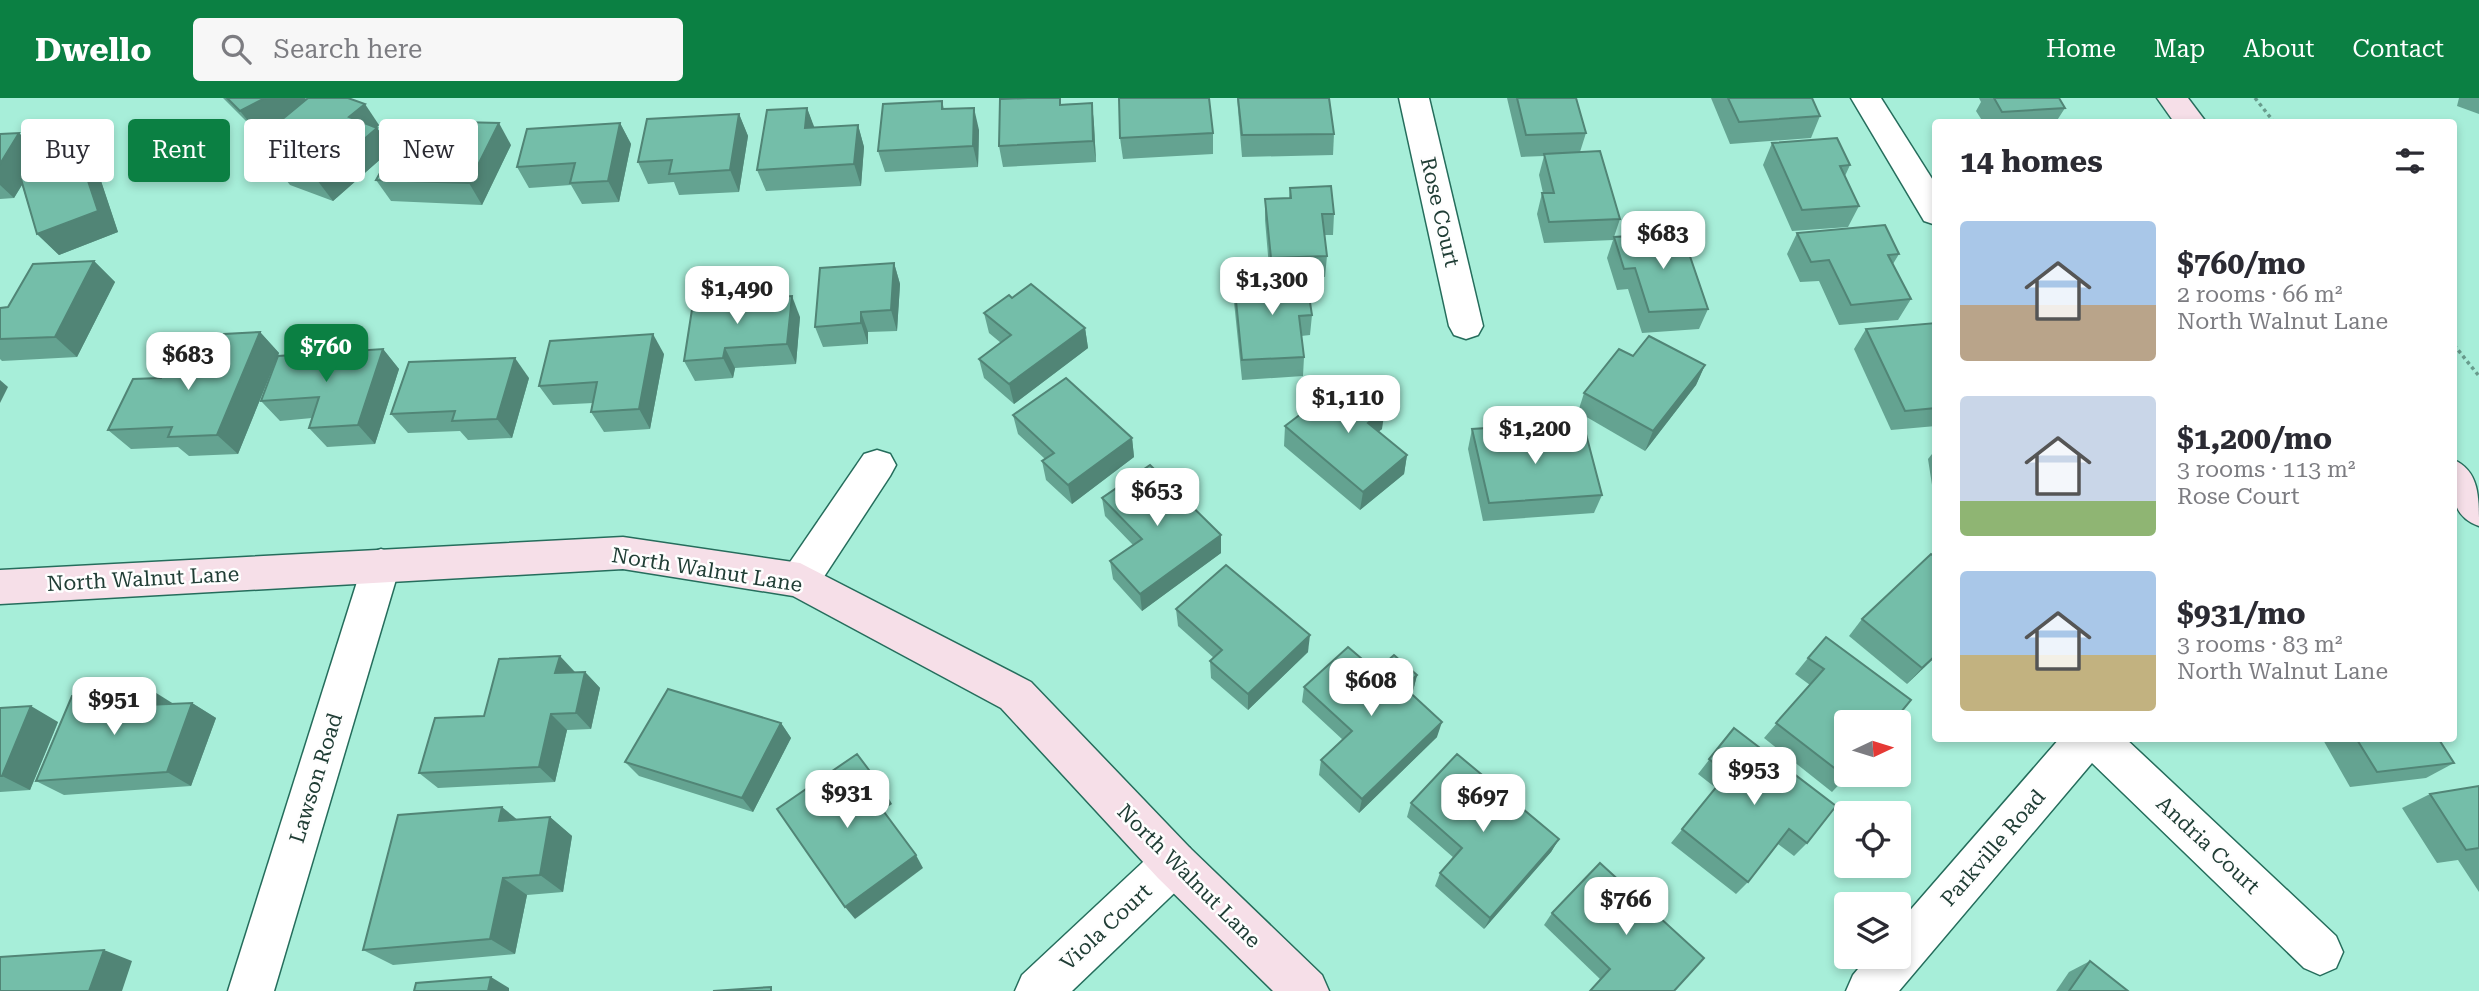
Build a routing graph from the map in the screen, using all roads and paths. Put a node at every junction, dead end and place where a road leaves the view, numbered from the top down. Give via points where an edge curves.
1 (1414, 98) edge
2 (1866, 98) edge
3 (2172, 98) edge
4 (2255, 98) edge
5 (2188, 119) edge
6 (2272, 119) edge
7 (1932, 206) edge
8 (1466, 326) dead end
9 (2457, 349) edge
10 (2479, 376) edge
11 (877, 465) dead end
12 (2457, 479) edge
13 (2479, 510) edge
14 (381, 566) junction
15 (800, 580) junction
16 (0, 587) edge
17 (2084, 742) edge
18 (2099, 742) edge
19 (1174, 863) junction
20 (1911, 943) edge
21 (2320, 952) dead end
22 (1888, 969) edge
23 (251, 991) edge
24 (1038, 991) edge
25 (1306, 991) edge
26 (1869, 991) edge

1 - 8 street, Rose Court
2 - 7 street
3 - 5 street
4 - 6 path
9 - 10 path
11 - 15 street
12 - 13 street
14 - 15 street, North Walnut Lane via 623,553
14 - 16 street, North Walnut Lane
14 - 23 street, Lawson Road
15 - 19 street, North Walnut Lane via 1016,695
17 - 20 street, Parkville Road
18 - 21 street, Andria Court
19 - 24 street, Viola Court
19 - 25 street, North Walnut Lane
22 - 26 street, Parkville Road

